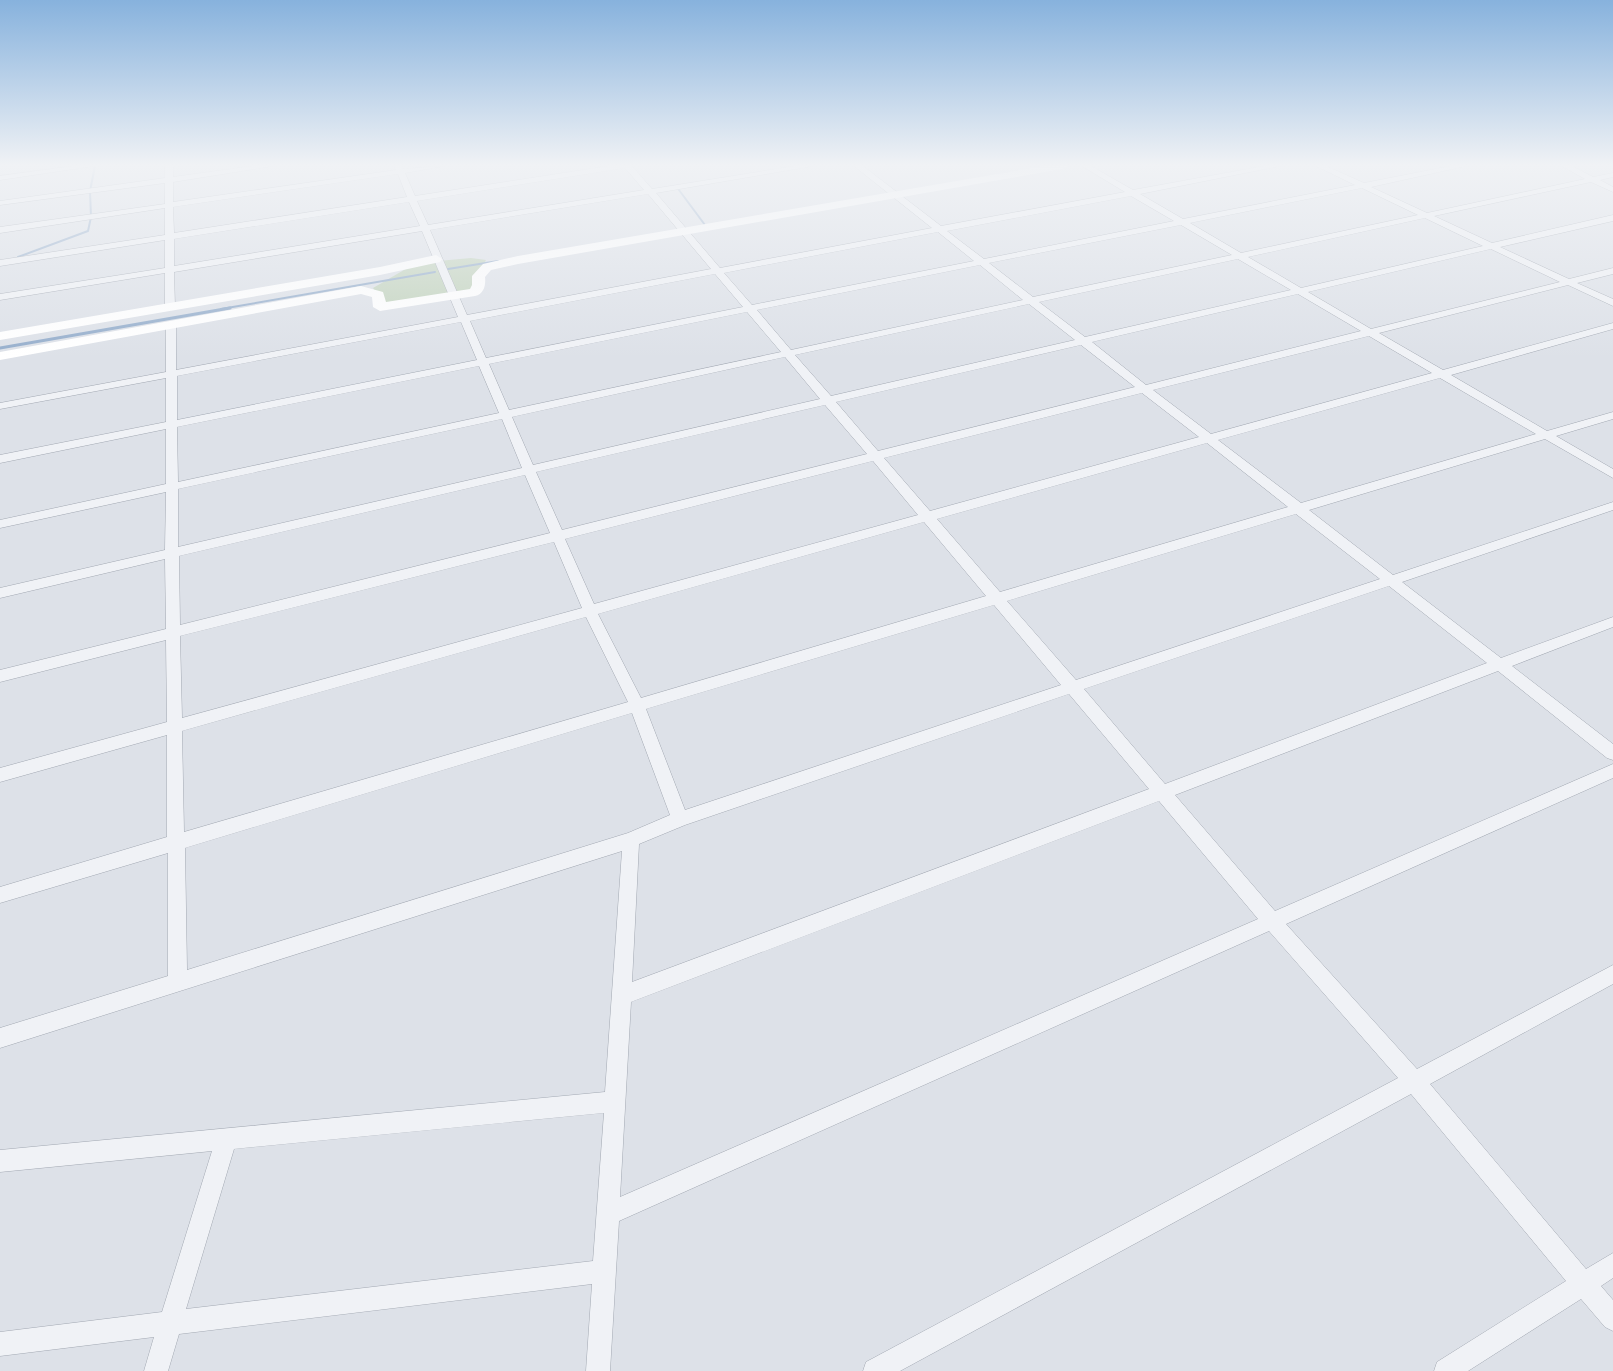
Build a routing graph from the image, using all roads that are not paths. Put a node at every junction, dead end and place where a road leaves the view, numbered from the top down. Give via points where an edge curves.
1 (170, 230) edge
2 (208, 230) edge
3 (413, 230) edge
4 (426, 230) edge
5 (696, 230) edge
6 (934, 230) edge
7 (940, 230) edge
8 (1142, 230) edge
9 (1196, 230) edge
10 (1351, 230) edge
11 (1457, 230) edge
12 (1561, 230) edge
13 (684, 232) junction
14 (170, 236) junction
15 (1491, 246) junction
16 (1239, 255) junction
17 (436, 259) junction
18 (0, 262) edge
19 (981, 262) junction
20 (170, 269) junction
21 (718, 271) junction
22 (1613, 271) edge
23 (1567, 282) junction
24 (1300, 291) junction
25 (454, 296) junction
26 (0, 297) edge
27 (1030, 301) junction
28 (1613, 303) edge
29 (170, 307) junction
30 (749, 309) junction
31 (464, 318) junction
32 (171, 326) junction
33 (1613, 326) edge
34 (1370, 331) junction
35 (0, 336) edge
36 (1082, 341) junction
37 (787, 353) junction
38 (0, 356) edge
39 (483, 362) junction
40 (172, 373) junction
41 (1441, 373) junction
42 (1142, 388) junction
43 (827, 400) junction
44 (0, 406) edge
45 (505, 415) junction
46 (1613, 415) edge
47 (171, 425) junction
48 (1547, 435) junction
49 (1207, 439) junction
50 (874, 456) junction
51 (0, 459) edge
52 (529, 470) junction
53 (1613, 474) edge
54 (171, 487) junction
55 (1613, 506) edge
56 (1298, 510) junction
57 (926, 518) junction
58 (0, 524) edge
59 (557, 536) junction
60 (172, 553) junction
61 (1390, 580) junction
62 (0, 593) edge
63 (996, 599) junction
64 (590, 611) junction
65 (1613, 622) edge
66 (174, 632) junction
67 (1499, 665) junction
68 (0, 676) edge
69 (1072, 687) junction
70 (637, 705) junction
71 (174, 727) junction
72 (1613, 753) edge
73 (1613, 771) edge
74 (0, 775) edge
75 (1162, 794) junction
76 (680, 819) junction
77 (631, 840) junction
78 (176, 842) junction
79 (0, 895) edge
80 (1272, 921) junction
81 (1613, 974) edge
82 (178, 981) junction
83 (621, 996) junction
84 (0, 1038) edge
85 (1414, 1081) junction
86 (615, 1101) junction
87 (226, 1139) junction
88 (0, 1161) edge
89 (608, 1214) junction
90 (1613, 1265) edge
91 (604, 1271) junction
92 (1583, 1284) junction
93 (1613, 1319) edge
94 (170, 1323) junction
95 (0, 1344) edge
96 (156, 1371) edge
97 (598, 1371) edge
98 (875, 1371) edge
99 (1446, 1371) edge

1 - 14 street
2 - 14 street
3 - 20 street
4 - 17 street
5 - 13 street
6 - 21 street
7 - 19 street
8 - 19 street
9 - 16 street
10 - 16 street
11 - 15 street
12 - 15 street
13 - 21 street
13 - 25 street via 487,267 478,276 475,292
14 - 18 street
14 - 20 street
15 - 23 street
15 - 24 street
16 - 24 street
16 - 27 street
17 - 25 street
17 - 29 street
19 - 27 street
19 - 30 street
20 - 26 street
20 - 29 street
21 - 30 street
21 - 31 street
22 - 23 street
23 - 28 street
23 - 34 street
24 - 34 street
24 - 36 street
25 - 31 street
25 - 32 street via 380,307 378,295 361,290
27 - 36 street
27 - 37 street
29 - 35 street
30 - 37 street
30 - 39 street
31 - 39 street
31 - 40 street
32 - 38 street
32 - 40 street
33 - 41 street
34 - 41 street
34 - 42 street
36 - 42 street
36 - 43 street
37 - 43 street
37 - 45 street
39 - 45 street
39 - 47 street
40 - 44 street
40 - 47 street
41 - 48 street
41 - 49 street
42 - 49 street
42 - 50 street
43 - 50 street
43 - 52 street
45 - 52 street
45 - 54 street
46 - 48 street
47 - 51 street
47 - 54 street
48 - 53 street
48 - 56 street
49 - 56 street
49 - 57 street
50 - 57 street
50 - 59 street
52 - 59 street
52 - 60 street
54 - 58 street
54 - 60 street
55 - 61 street
56 - 61 street
56 - 63 street
57 - 63 street
57 - 64 street
59 - 64 street
59 - 66 street
60 - 62 street
60 - 66 street
61 - 67 street
61 - 69 street
63 - 69 street
63 - 70 street
64 - 70 street
64 - 71 street
65 - 67 street
66 - 68 street
66 - 71 street
67 - 72 street
67 - 75 street
69 - 75 street
69 - 76 street
70 - 76 street
70 - 78 street
71 - 74 street
71 - 78 street
73 - 80 street
75 - 80 street
75 - 83 street
76 - 77 street
77 - 82 street
77 - 83 street
78 - 79 street
78 - 82 street
80 - 85 street
80 - 89 street
81 - 85 street
82 - 84 street
83 - 86 street
85 - 92 street
85 - 98 street
86 - 87 street
86 - 89 street
87 - 88 street
87 - 94 street
89 - 91 street
90 - 92 street
91 - 94 street
91 - 97 street
92 - 93 street
92 - 99 street
94 - 95 street
94 - 96 street

